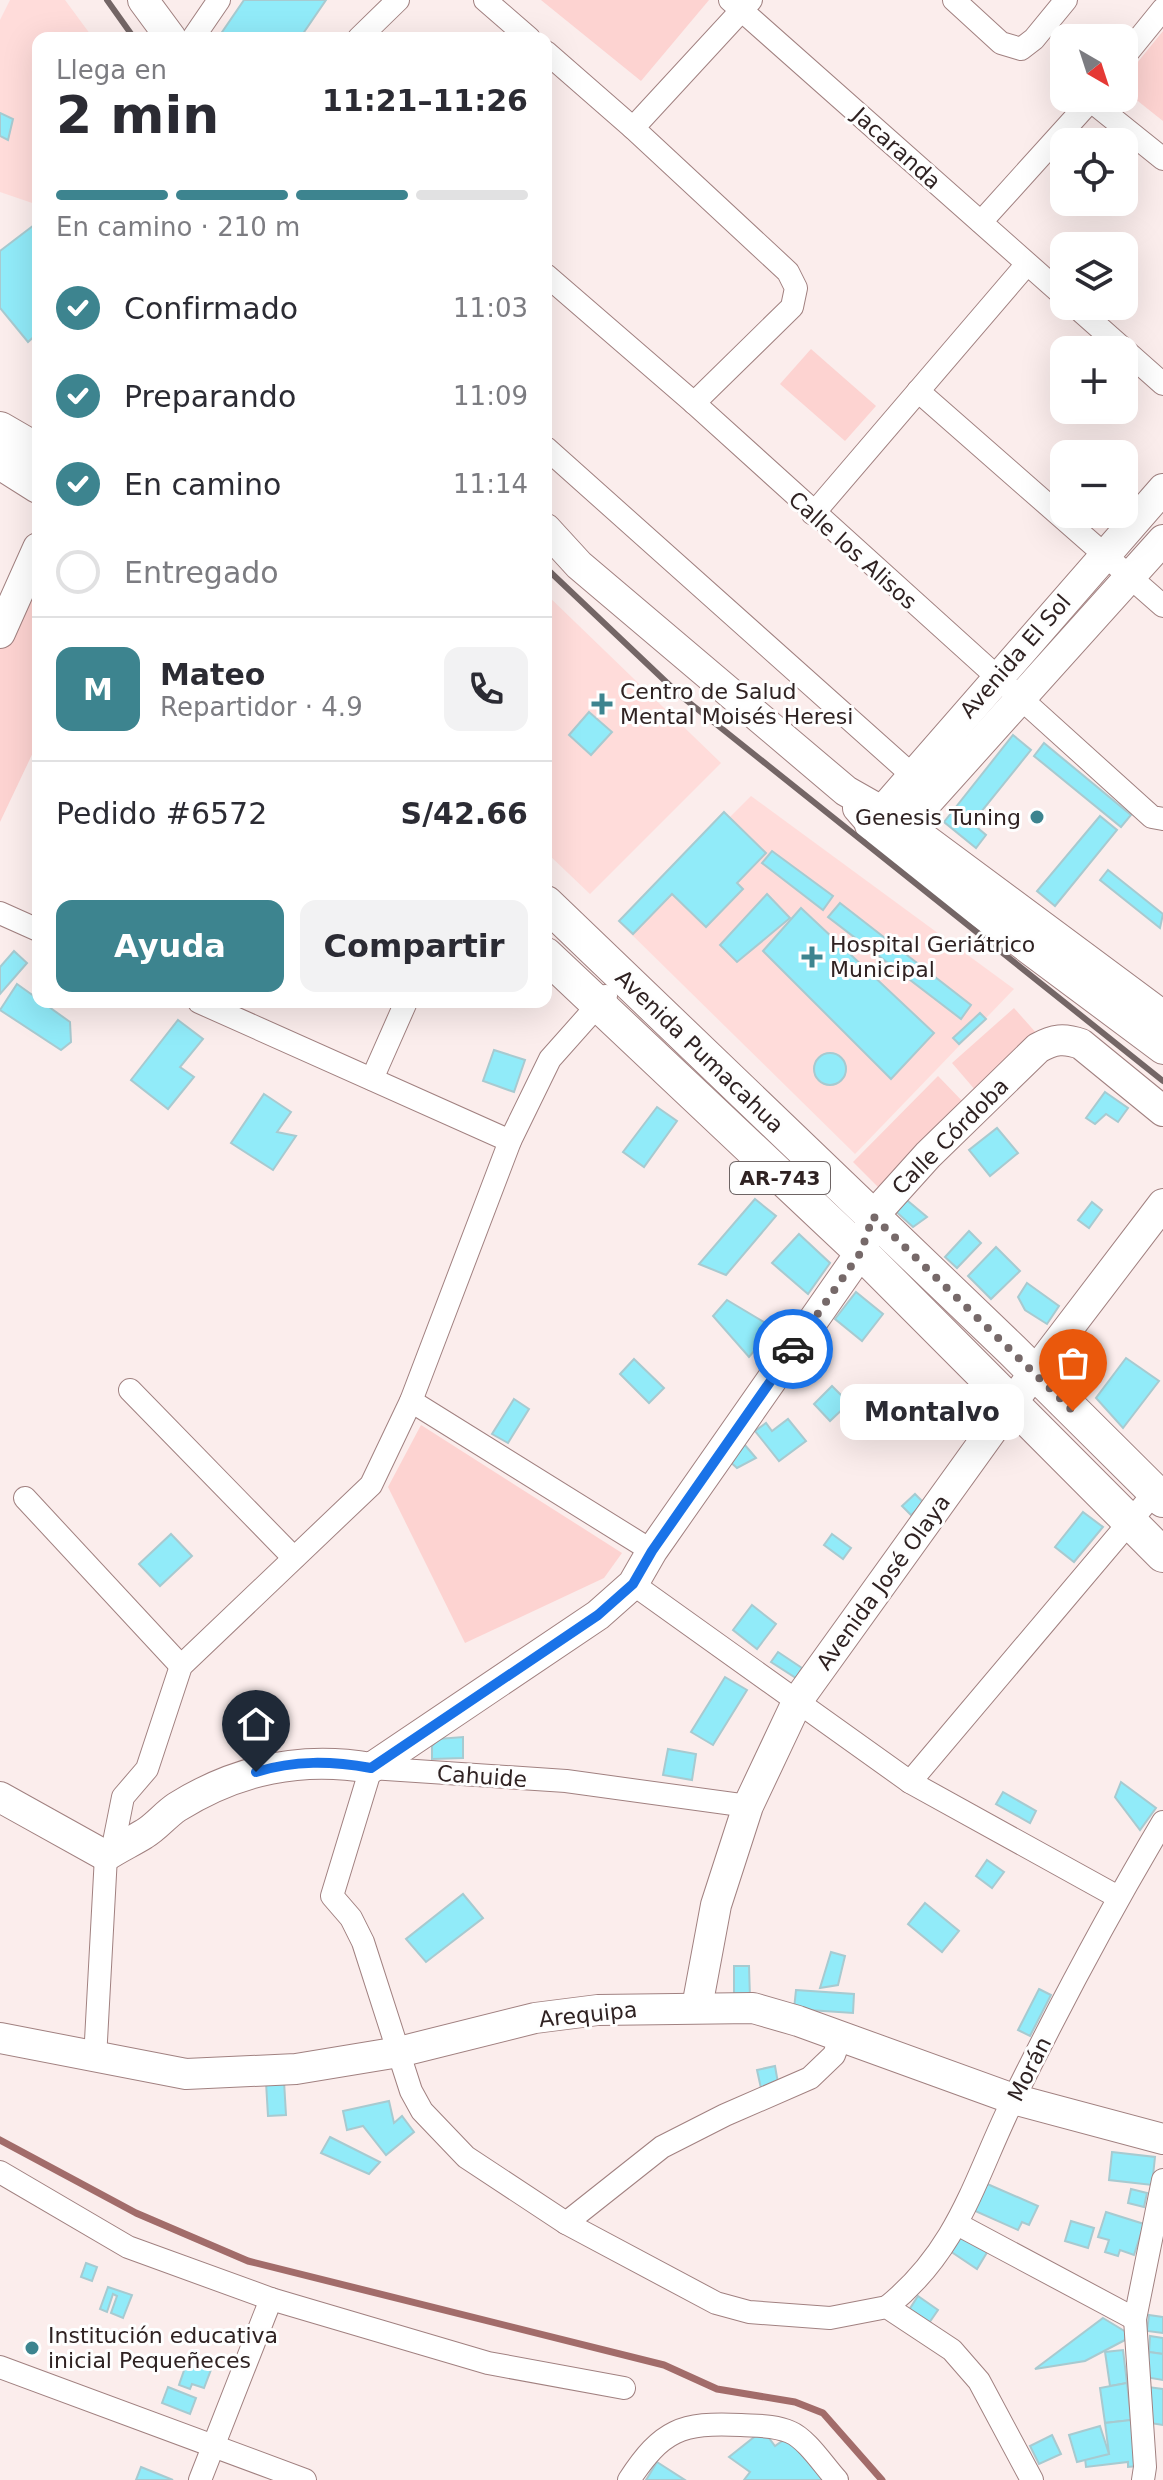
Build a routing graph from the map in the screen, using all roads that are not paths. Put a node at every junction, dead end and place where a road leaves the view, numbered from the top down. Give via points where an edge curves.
1 (143, 0) edge
2 (219, 0) edge
3 (398, 0) edge
4 (485, 0) edge
5 (954, 0) edge
6 (1066, 0) edge
7 (741, 3) edge
8 (1163, 9) edge
9 (167, 32) edge
10 (197, 32) edge
11 (365, 32) edge
12 (522, 32) edge
13 (1138, 40) edge
14 (552, 57) edge
15 (1080, 112) edge
16 (1107, 112) edge
17 (633, 128) junction
18 (1163, 159) edge
19 (981, 222) junction
20 (1027, 264) junction
21 (552, 280) edge
22 (1050, 284) edge
23 (1091, 320) edge
24 (1163, 384) edge
25 (918, 391) junction
26 (694, 403) junction
27 (0, 429) edge
28 (32, 448) edge
29 (552, 453) edge
30 (0, 462) edge
31 (32, 482) edge
32 (1163, 489) edge
33 (813, 514) junction
34 (552, 536) edge
35 (1163, 540) edge
36 (1104, 554) junction
37 (32, 561) edge
38 (1129, 576) junction
39 (1163, 606) edge
40 (0, 633) edge
41 (996, 677) junction
42 (1019, 698) junction
43 (911, 774) junction
44 (1163, 819) edge
45 (887, 826) junction
46 (552, 909) edge
47 (0, 913) edge
48 (32, 927) edge
49 (552, 961) edge
50 (624, 978) junction
51 (597, 1005) junction
52 (403, 1008) edge
53 (238, 1010) edge
54 (1163, 1016) edge
55 (1163, 1049) edge
56 (702, 1051) junction
57 (372, 1079) junction
58 (676, 1079) junction
59 (1163, 1111) edge
60 (510, 1141) junction
61 (1163, 1204) edge
62 (873, 1216) junction
63 (861, 1252) junction
64 (1035, 1373) junction
65 (130, 1390) dead end
66 (411, 1401) junction
67 (1013, 1401) junction
68 (1159, 1496) edge
69 (25, 1498) dead end
70 (1130, 1521) junction
71 (652, 1551) junction
72 (1163, 1555) edge
73 (294, 1558) junction
74 (633, 1584) junction
75 (181, 1666) junction
76 (798, 1700) junction
77 (371, 1768) junction
78 (910, 1782) junction
79 (0, 1797) edge
80 (748, 1806) junction
81 (1163, 1822) edge
82 (109, 1854) junction
83 (1118, 1897) junction
84 (697, 2007) junction
85 (841, 2036) junction
86 (0, 2038) edge
87 (399, 2052) junction
88 (95, 2059) junction
89 (1013, 2099) junction
90 (1163, 2139) edge
91 (0, 2172) edge
92 (1163, 2180) edge
93 (566, 2223) junction
94 (959, 2225) junction
95 (271, 2299) junction
96 (887, 2307) junction
97 (1135, 2319) junction
98 (0, 2367) edge
99 (624, 2388) dead end
100 (213, 2446) junction
101 (1151, 2472) edge
102 (200, 2480) edge
103 (305, 2480) edge
104 (629, 2480) edge
105 (837, 2480) edge
106 (1032, 2480) edge

1 - 9 street
2 - 10 street
3 - 11 street
4 - 12 street
5 - 6 street via 1001,43 1021,49
7 - 17 street
7 - 19 street, Jacaranda
8 - 13 street
14 - 17 street
15 - 19 street
16 - 18 street
17 - 26 street via 788,272 796,288 792,307
19 - 20 street, Jacaranda
20 - 22 street, Jacaranda
20 - 25 street
21 - 26 street, Calle los Alisos
23 - 24 street
25 - 33 street
25 - 36 street
26 - 33 street, Calle los Alisos
27 - 28 main road
29 - 43 street
30 - 31 main road
32 - 36 street, Avenida El Sol
33 - 41 street, Calle los Alisos
34 - 45 street via 579,565
35 - 38 street, Avenida El Sol
36 - 38 street
36 - 41 street, Avenida El Sol
37 - 40 street
38 - 39 street
38 - 42 street, Avenida El Sol
41 - 42 street, Calle los Alisos
41 - 43 street, Avenida El Sol
42 - 44 street, Calle los Alisos via 1152,817
42 - 45 street, Avenida El Sol
43 - 45 street, Avenida El Sol
45 - 54 street
45 - 55 street
46 - 50 main road, Avenida Pumacahua / AR-743
47 - 48 street
49 - 51 main road, Avenida Pumacahua / AR-743
50 - 51 street
50 - 56 main road, Avenida Pumacahua / AR-743
51 - 58 main road, Avenida Pumacahua / AR-743
51 - 60 street via 550,1059
52 - 57 street
53 - 57 street
56 - 58 main road
56 - 62 main road, Avenida Pumacahua / AR-743
57 - 60 street
58 - 63 main road, Avenida Pumacahua / AR-743
59 - 62 street, Calle Córdoba via 1081,1044 1066,1039 1038,1048
60 - 66 street
61 - 64 street, Avenida José Olaya
62 - 63 street, Calle Córdoba
62 - 64 main road, Avenida Pumacahua / AR-743
63 - 67 main road, Avenida Pumacahua / AR-743
63 - 71 street, Calle Córdoba
64 - 67 street, Avenida José Olaya
64 - 68 main road, Avenida Pumacahua / AR-743
65 - 73 street
66 - 71 street
66 - 73 street via 371,1485
67 - 70 main road, Avenida Pumacahua / AR-743
67 - 76 street, Avenida José Olaya
68 - 70 street
69 - 75 street
70 - 72 main road, Avenida Pumacahua / AR-743
70 - 78 street
71 - 74 street, Calle Córdoba
73 - 75 street
74 - 76 street
74 - 77 street, Calle Córdoba via 598,1615
75 - 82 street via 147,1769 123,1797
76 - 78 street
76 - 80 street, Avenida José Olaya
77 - 80 street, Cahuide via 566,1781
77 - 82 street, Cahuide via 303,1762 237,1777 176,1808
77 - 87 street via 332,1896 363,1942
78 - 83 street
79 - 82 street
80 - 84 street, Avenida José Olaya via 716,1905
81 - 83 street, Morán
82 - 88 street
83 - 89 street, Morán
84 - 85 street, Arequipa via 753,2008
84 - 87 street, Arequipa via 535,2018
85 - 89 street, Arequipa
85 - 93 street via 834,2055 810,2078 662,2147
86 - 88 street, Arequipa
87 - 88 street, Arequipa via 296,2069 186,2074
87 - 93 street via 411,2091 441,2132 466,2157
89 - 90 street, Arequipa
89 - 94 street, Morán
91 - 95 street via 128,2247
92 - 97 street
93 - 96 street via 693,2292 749,2312 830,2318
94 - 96 street, Morán via 916,2283
94 - 97 street
95 - 99 street via 488,2363
95 - 100 street
96 - 106 street via 952,2350 979,2381
97 - 101 street
98 - 100 street
100 - 102 street
100 - 103 street
104 - 105 street via 650,2449 679,2428 702,2423 791,2432

